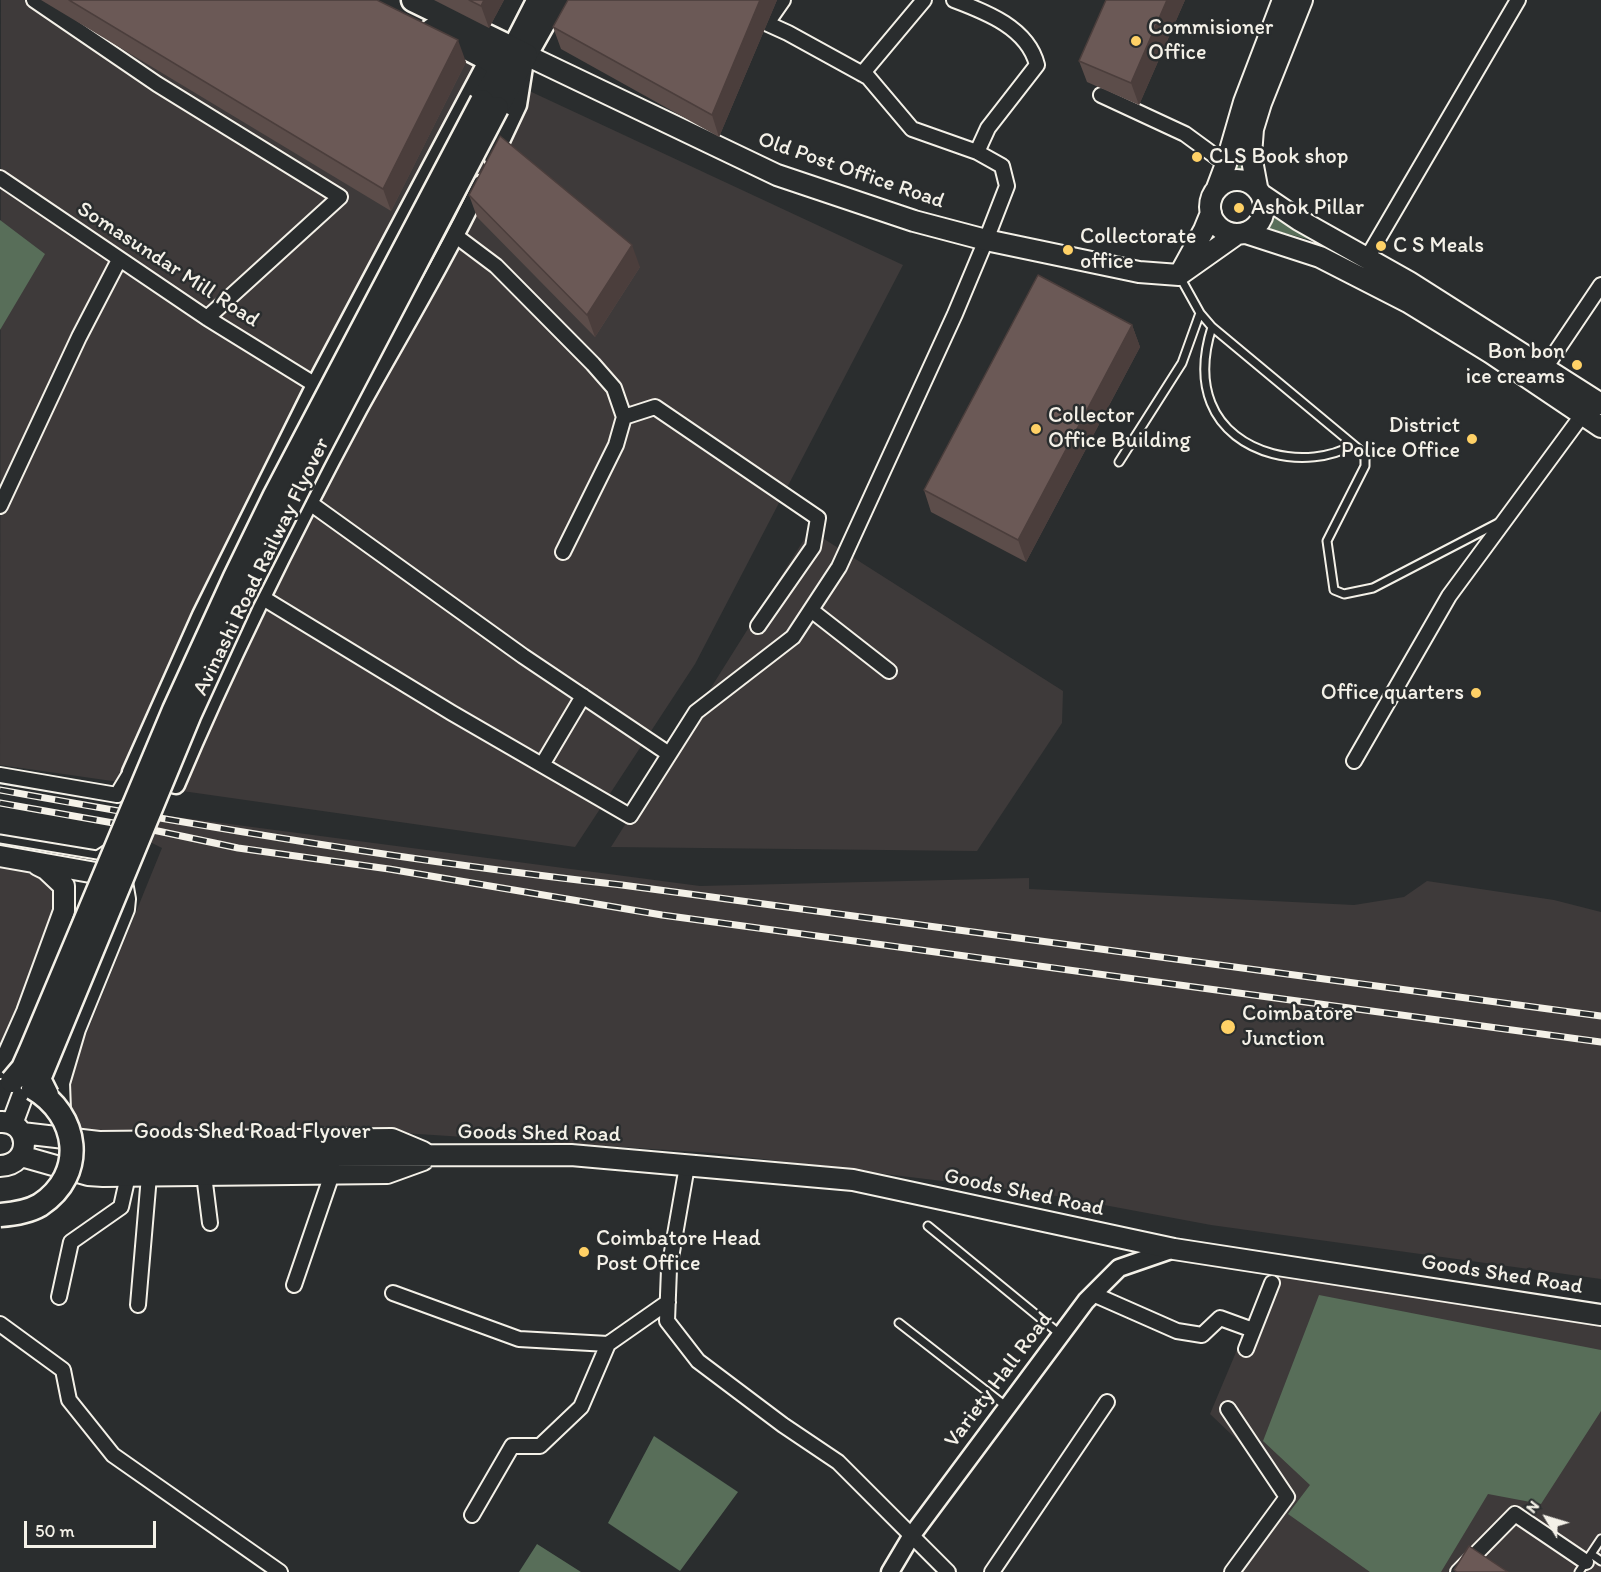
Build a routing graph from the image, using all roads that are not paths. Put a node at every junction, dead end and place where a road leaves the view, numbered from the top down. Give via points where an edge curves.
1 (34, 0) edge
2 (413, 0) edge
3 (538, 0) edge
4 (557, 0) edge
5 (720, 0) edge
6 (783, 0) edge
7 (924, 0) edge
8 (954, 0) edge
9 (1302, 0) edge
10 (1518, 0) edge
11 (1280, 1) edge
12 (392, 11) edge
13 (767, 23) junction
14 (506, 54) junction
15 (862, 74) junction
16 (1101, 95) dead end
17 (489, 105) junction
18 (977, 152) junction
19 (1226, 164) junction
20 (0, 178) edge
21 (1217, 188) junction
22 (1260, 191) junction
23 (1210, 213) junction
24 (1242, 234) junction
25 (456, 236) junction
26 (986, 240) junction
27 (1367, 258) junction
28 (119, 260) junction
29 (1179, 275) junction
30 (1601, 285) edge
31 (1200, 313) junction
32 (207, 318) junction
33 (1212, 327) junction
34 (1545, 368) junction
35 (315, 385) junction
36 (335, 396) junction
37 (1601, 404) edge
38 (359, 409) junction
39 (1583, 414) junction
40 (624, 417) junction
41 (322, 423) dead end
42 (1601, 427) edge
43 (1353, 445) junction
44 (1119, 462) dead end
45 (309, 503) junction
46 (0, 506) edge
47 (1506, 518) junction
48 (563, 552) dead end
49 (263, 598) junction
50 (811, 610) junction
51 (758, 626) dead end
52 (889, 671) dead end
53 (583, 696) junction
54 (669, 754) junction
55 (1354, 761) dead end
56 (542, 765) junction
57 (131, 772) junction
58 (0, 775) edge
59 (128, 835) dead end
60 (0, 839) edge
61 (0, 856) edge
62 (27, 861) junction
63 (9, 1080) edge
64 (53, 1103) junction
65 (11, 1126) edge
66 (21, 1156) junction
67 (71, 1156) junction
68 (434, 1156) junction
69 (687, 1166) junction
70 (1, 1168) edge
71 (332, 1174) junction
72 (204, 1175) junction
73 (128, 1176) junction
74 (149, 1176) junction
75 (0, 1215) edge
76 (210, 1223) dead end
77 (928, 1226) dead end
78 (1174, 1249) junction
79 (1272, 1283) dead end
80 (294, 1285) dead end
81 (393, 1293) dead end
82 (1093, 1294) junction
83 (58, 1297) dead end
84 (668, 1302) junction
85 (138, 1305) dead end
86 (1601, 1315) edge
87 (899, 1323) dead end
88 (0, 1324) edge
89 (1253, 1330) junction
90 (1061, 1335) junction
91 (608, 1344) junction
92 (1246, 1349) dead end
93 (1107, 1402) dead end
94 (1007, 1407) junction
95 (1228, 1409) dead end
96 (472, 1515) dead end
97 (912, 1535) junction
98 (1601, 1539) edge
99 (1601, 1561) edge
100 (1585, 1563) edge
101 (280, 1572) edge
102 (890, 1572) edge
103 (948, 1572) edge
104 (992, 1572) edge
105 (1232, 1572) edge
106 (1458, 1572) edge

1 - 32 street via 157,84 340,196
2 - 14 highway
3 - 14 main road
4 - 14 main road
5 - 13 street via 732,14
6 - 13 street
7 - 15 street
8 - 18 street via 1017,31 1037,65 988,128
9 - 22 main road via 1253,129 1251,155
10 - 27 street
11 - 19 main road
12 - 14 highway
13 - 15 street
14 - 17 highway, Avinashi Road Railway Flyover
14 - 25 street via 518,105
14 - 26 main road, Old Post Office Road via 662,114 777,175 914,221
14 - 35 street
15 - 18 street via 912,129
16 - 19 street via 1185,134
17 - 63 highway, Avinashi Road Railway Flyover, bridge via 285,475 174,710 32,1050 23,1068
17 - 64 highway, Avinashi Road Railway Flyover, bridge via 242,600 189,716 39,1079
18 - 26 street via 1002,166 1007,186
19 - 21 main road
20 - 28 street, Somasundar Mill Road
21 - 22 main road via 1224,182 1242,179
21 - 23 main road
22 - 24 main road via 1264,213 1261,222
22 - 27 main road via 1299,220
23 - 24 main road via 1220,228
23 - 29 main road
24 - 29 main road
24 - 39 main road via 1320,257 1363,278 1491,353
25 - 38 street
25 - 40 street via 496,266 592,364 614,388
26 - 29 main road, Old Post Office Road via 1139,272
26 - 50 street via 839,567
27 - 34 main road
28 - 32 street, Somasundar Mill Road
28 - 46 street
29 - 31 lane
30 - 34 street
31 - 33 lane
31 - 44 lane via 1182,363
32 - 35 street, Somasundar Mill Road
33 - 43 lane
33 - 43 lane via 1205,348 1204,378 1220,420 1236,436 1271,455 1292,458 1338,453
34 - 37 main road
35 - 36 street, Somasundar Mill Road
35 - 57 street via 201,615
36 - 38 street, Somasundar Mill Road
36 - 41 main road
38 - 45 street
39 - 42 main road
39 - 47 street
40 - 48 street via 616,445
40 - 51 street via 655,407 818,518 813,547
43 - 47 lane via 1361,451 1365,466 1327,541 1334,590 1344,594 1373,588
45 - 49 street
45 - 53 street
47 - 55 street via 1449,596
49 - 56 street
49 - 57 street via 176,785
50 - 52 street
50 - 54 street via 793,637 696,712
53 - 54 street
53 - 56 street
54 - 56 street via 630,816
57 - 58 street via 117,795
59 - 60 lane via 97,855
61 - 62 main road
62 - 63 main road via 46,869 64,886 64,911 7,1057
62 - 64 main road via 113,876 123,887 124,909 75,1029
63 - 64 highway, bridge via 30,1086
63 - 65 main road
64 - 67 highway, Avinashi Road Railway Flyover, bridge via 69,1132
65 - 66 main road via 24,1148
65 - 68 main road via 99,1142 392,1139
66 - 70 main road
66 - 73 main road via 88,1175
67 - 68 main road, Goods Shed Road Flyover
67 - 75 highway, bridge via 66,1176 55,1193 20,1213
68 - 69 main road, Goods Shed Road via 571,1155
68 - 71 main road via 387,1173
69 - 78 main road, Goods Shed Road via 853,1180
69 - 84 street via 669,1269
71 - 72 main road
71 - 80 street
72 - 74 main road
72 - 76 street
73 - 74 main road
73 - 83 street via 121,1207 71,1242
74 - 85 street
77 - 90 lane
78 - 82 street, Variety Hall Road via 1119,1268
78 - 86 main road, Goods Shed Road
79 - 89 street
81 - 91 street via 519,1339
82 - 89 street via 1177,1331 1203,1335 1220,1318
82 - 90 street, Variety Hall Road
84 - 91 street
84 - 97 street via 667,1321 698,1361 838,1462
87 - 94 lane
88 - 101 street via 63,1370 69,1400 113,1455
89 - 92 street
90 - 94 street, Variety Hall Road
91 - 96 street via 581,1407 540,1446 512,1446
93 - 104 street
94 - 97 street, Variety Hall Road
95 - 105 street via 1287,1497
97 - 102 street, Variety Hall Road
97 - 103 street
98 - 100 lane
99 - 100 lane
100 - 106 street via 1515,1514

